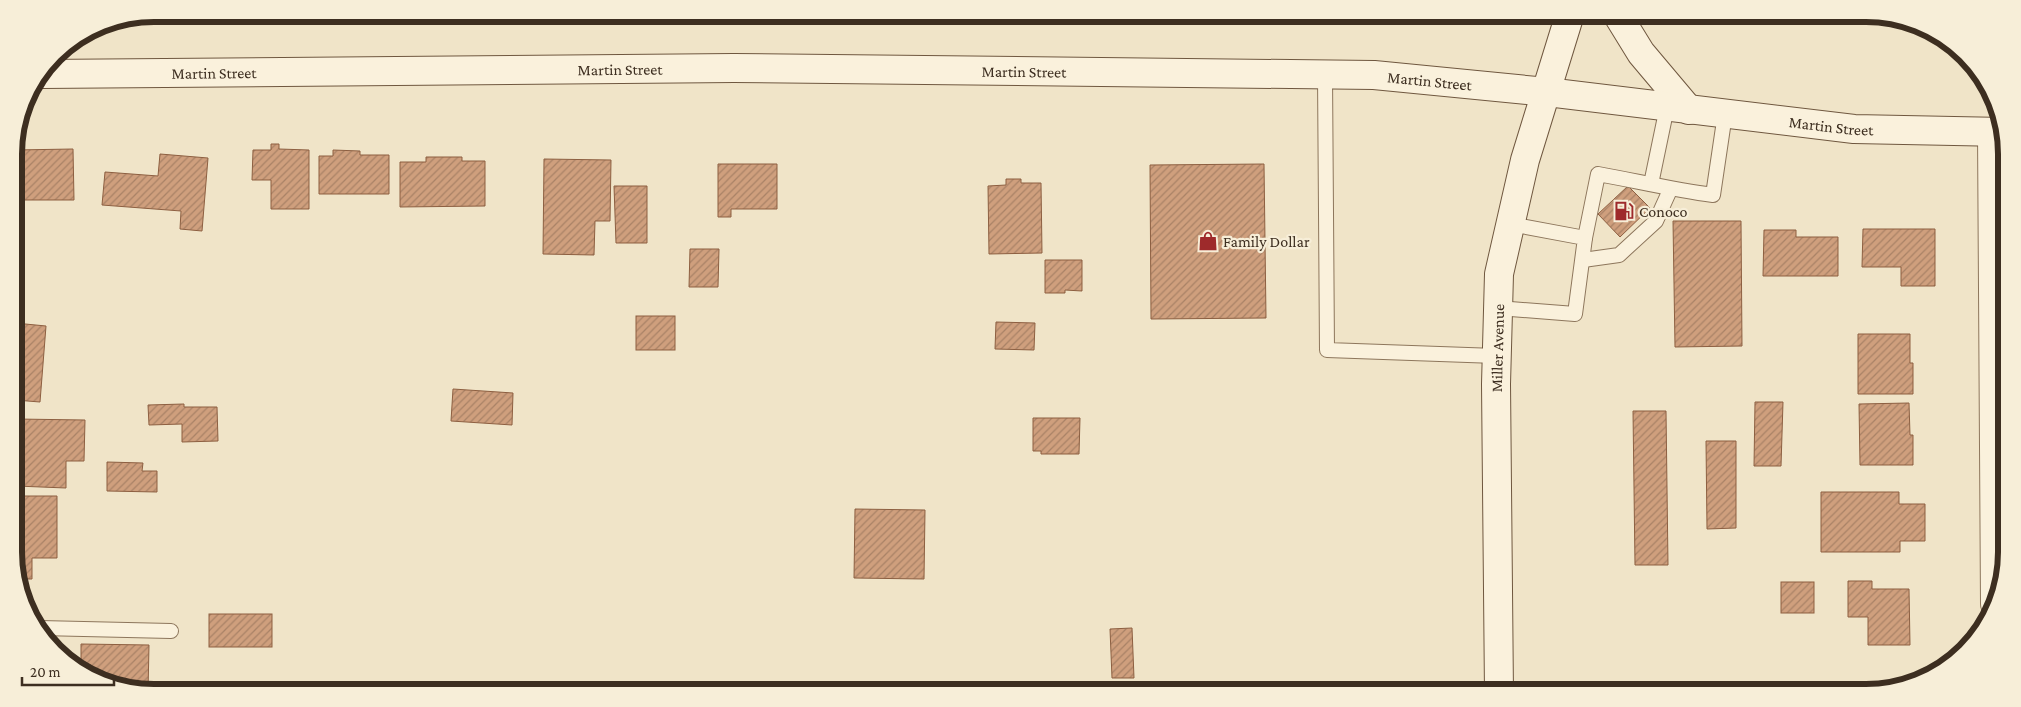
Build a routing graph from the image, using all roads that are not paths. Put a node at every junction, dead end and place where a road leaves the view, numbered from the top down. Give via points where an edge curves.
1 (1568, 22) edge
2 (1622, 22) edge
3 (50, 74) edge
4 (1324, 74) junction
5 (1547, 92) junction
6 (1678, 109) junction
7 (1725, 114) junction
8 (1996, 132) edge
9 (1998, 153) edge
10 (1651, 184) junction
11 (1670, 190) junction
12 (1510, 224) junction
13 (1585, 238) junction
14 (1582, 260) junction
15 (1498, 308) junction
16 (1496, 356) junction
17 (1995, 581) edge
18 (47, 628) edge
19 (170, 631) dead end
20 (1499, 684) edge

1 - 5 street, Miller Avenue
2 - 6 street
3 - 4 street, Martin Street via 743,68
4 - 5 street, Martin Street via 1374,75
4 - 16 lane via 1327,350
5 - 6 street, Martin Street
5 - 12 street, Miller Avenue via 1525,160
6 - 7 street, Martin Street
6 - 10 lane
7 - 8 street, Martin Street via 1854,128
7 - 11 lane via 1713,195
9 - 17 street
10 - 11 lane
10 - 13 lane via 1598,174
11 - 14 lane via 1656,221 1619,255
12 - 13 lane
12 - 15 street, Miller Avenue via 1499,274
13 - 14 lane
14 - 15 lane via 1575,314
15 - 16 street, Miller Avenue
16 - 20 street, Miller Avenue
18 - 19 lane

